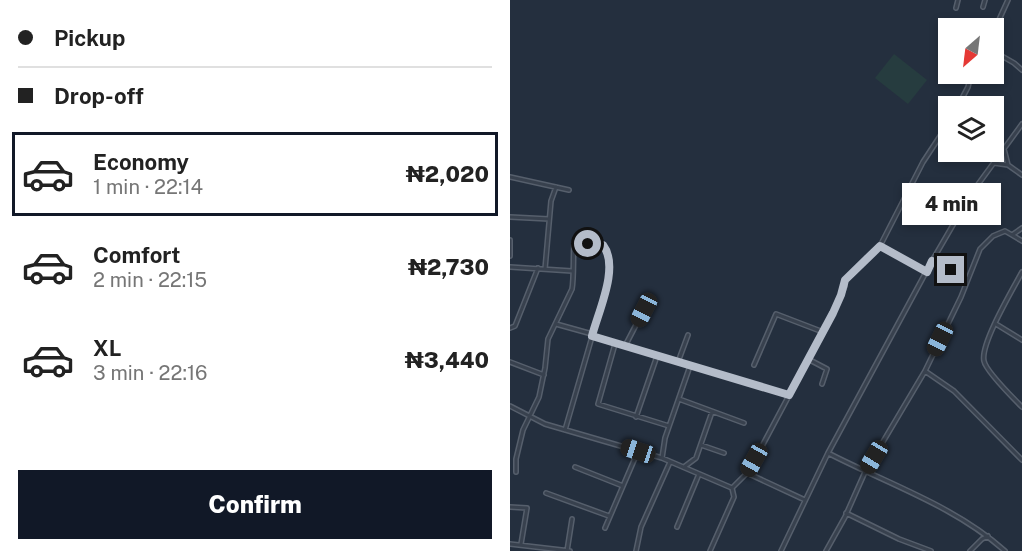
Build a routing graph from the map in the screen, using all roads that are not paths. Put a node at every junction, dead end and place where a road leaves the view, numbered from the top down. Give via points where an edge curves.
1 (958, 0) edge
2 (985, 0) edge
3 (1008, 0) edge
4 (983, 7) dead end
5 (956, 8) dead end
6 (1000, 18) edge
7 (1004, 58) edge
8 (1022, 69) edge
9 (1022, 124) edge
10 (938, 139) edge
11 (1004, 148) joint
12 (994, 163) joint
13 (1008, 165) junction
14 (1022, 175) edge
15 (510, 177) edge
16 (556, 186) junction
17 (569, 190) dead end
18 (510, 217) edge
19 (549, 219) junction
20 (1022, 228) edge
21 (1012, 235) junction
22 (510, 240) edge
23 (1022, 241) edge
24 (880, 246) junction
25 (510, 256) edge
26 (932, 261) junction
27 (510, 267) edge
28 (538, 268) junction
29 (545, 269) junction
30 (572, 271) junction
31 (927, 272) junction
32 (1022, 272) edge
33 (967, 279) junction
34 (1016, 283) junction
35 (1022, 287) edge
36 (650, 298) dead end
37 (995, 323) junction
38 (556, 324) junction
39 (510, 328) edge
40 (823, 332) junction
41 (592, 335) junction
42 (688, 335) dead end
43 (1022, 340) edge
44 (615, 344) junction
45 (625, 346) junction
46 (657, 356) junction
47 (808, 359) junction
48 (510, 362) edge
49 (678, 362) junction
50 (754, 365) dead end
51 (690, 366) junction
52 (925, 371) junction
53 (544, 375) junction
54 (822, 384) dead end
55 (789, 395) junction
56 (679, 399) junction
57 (510, 406) edge
58 (1022, 407) edge
59 (712, 412) junction
60 (529, 417) junction
61 (636, 417) junction
62 (744, 423) dead end
63 (669, 426) junction
64 (565, 430) junction
65 (700, 445) junction
66 (638, 451) junction
67 (724, 453) dead end
68 (828, 453) junction
69 (662, 458) junction
70 (1022, 460) edge
71 (670, 462) junction
72 (575, 466) dead end
73 (684, 467) junction
74 (516, 472) dead end
75 (865, 472) junction
76 (747, 473) junction
77 (699, 474) junction
78 (622, 486) junction
79 (732, 488) junction
80 (546, 493) dead end
81 (805, 500) junction
82 (510, 507) edge
83 (846, 513) junction
84 (609, 516) junction
85 (572, 519) dead end
86 (677, 527) dead end
87 (605, 528) dead end
88 (988, 536) junction
89 (510, 544) edge
90 (521, 544) junction
91 (532, 545) junction
92 (530, 551) edge
93 (568, 551) edge
94 (636, 551) edge
95 (710, 551) edge
96 (781, 551) edge
97 (827, 551) edge
98 (931, 551) edge
99 (970, 551) edge
100 (1005, 551) edge

1 - 5 street
2 - 4 street
3 - 6 street
7 - 8 street
9 - 11 street
10 - 24 street
11 - 13 street
12 - 13 street
12 - 26 street
13 - 14 street
15 - 16 street
16 - 17 street
16 - 19 street
18 - 19 street
19 - 29 street
20 - 21 street
21 - 23 street
21 - 33 street via 1005,231 987,241
22 - 25 street
24 - 31 street
24 - 40 street via 845,280
26 - 31 street
26 - 33 street
27 - 28 street
28 - 29 street
28 - 39 street via 515,326
29 - 30 street
30 - 38 street via 572,290
30 - 41 street via 574,244 603,245 608,252 610,265
31 - 68 street
32 - 34 street
33 - 52 street
34 - 35 street
34 - 37 street
36 - 45 street
37 - 43 street
37 - 58 street via 985,345 984,362
38 - 41 street
38 - 53 street via 548,339
40 - 47 street
40 - 50 street via 776,314
41 - 44 street
41 - 64 street
42 - 49 street
44 - 45 street
44 - 61 street via 598,404
45 - 46 street
46 - 49 street
46 - 61 street
47 - 54 street via 827,369
47 - 55 street
48 - 53 street
49 - 51 street
51 - 55 street
51 - 56 street
52 - 70 street via 954,392
52 - 75 street
53 - 60 street
55 - 76 street
56 - 59 street
56 - 63 street
57 - 60 street
59 - 62 street
59 - 65 street
60 - 64 street
60 - 74 street via 517,452
61 - 63 street
63 - 69 street
64 - 66 street
65 - 67 street
65 - 73 street via 696,458
66 - 69 street
66 - 78 street
68 - 75 street
68 - 81 street
69 - 71 street
71 - 73 street
71 - 94 street via 641,527
72 - 78 street
73 - 77 street
75 - 83 street
75 - 88 street via 931,502
76 - 79 street
76 - 81 street
77 - 79 street
77 - 86 street
78 - 84 street
79 - 95 street via 734,497
80 - 84 street
81 - 96 street
82 - 90 street via 528,508
83 - 97 street
83 - 98 street
84 - 87 street
85 - 93 street
88 - 99 street
88 - 100 street
89 - 90 street
90 - 91 street
91 - 92 street
91 - 93 street

